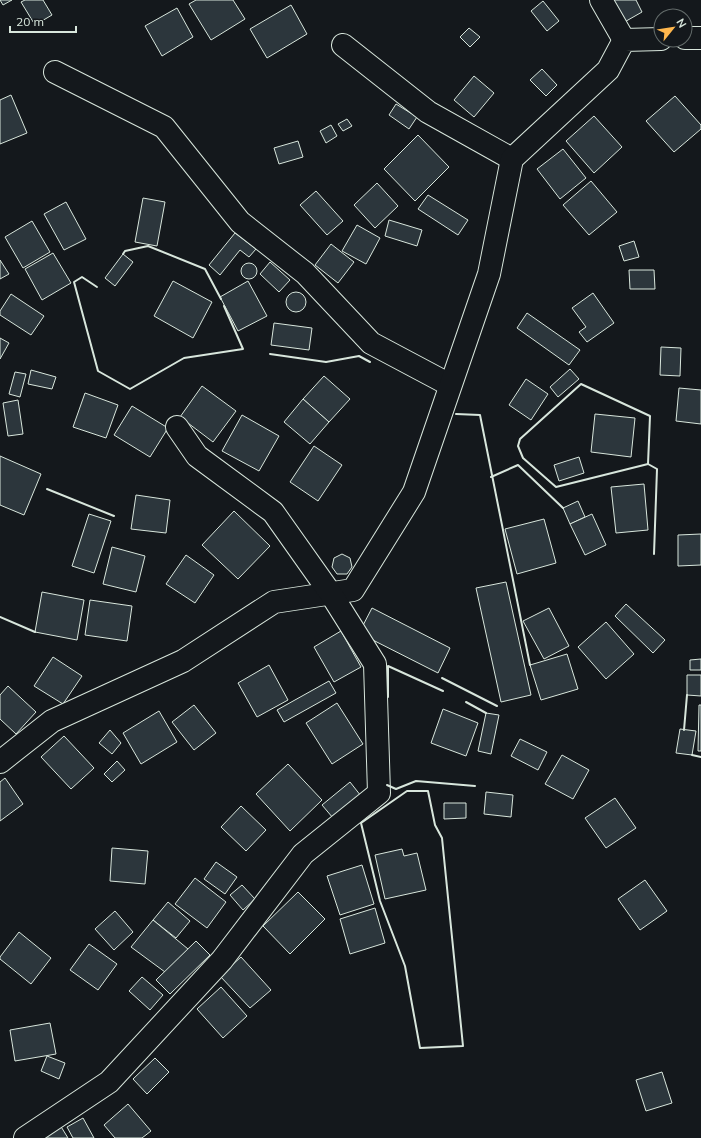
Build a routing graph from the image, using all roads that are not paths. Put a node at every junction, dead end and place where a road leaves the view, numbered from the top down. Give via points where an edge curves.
1 (601, 0) edge
2 (653, 39) edge
3 (624, 40) junction
4 (343, 45) dead end
5 (55, 72) dead end
6 (512, 159) junction
7 (450, 385) junction
8 (177, 427) dead end
9 (331, 594) junction
10 (0, 762) edge
11 (25, 1138) edge

1 - 3 street
2 - 3 street
3 - 6 street via 608,70
4 - 6 street via 428,112
5 - 7 street via 164,127 240,222 305,273 371,343
6 - 7 street via 489,274
7 - 9 street via 414,492 353,590
8 - 9 street via 197,456 273,512
9 - 10 street via 274,602 183,661 52,721
9 - 11 street via 375,664 379,793 304,854 222,960 108,1082

